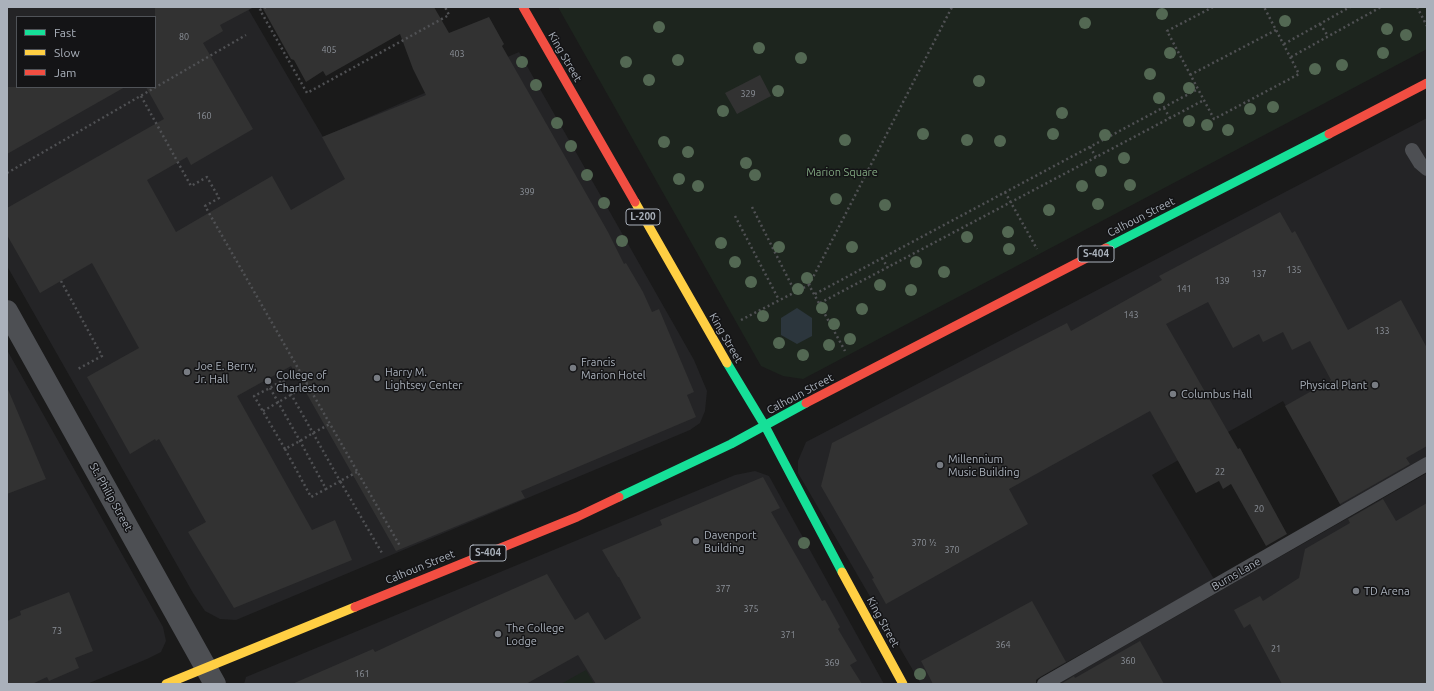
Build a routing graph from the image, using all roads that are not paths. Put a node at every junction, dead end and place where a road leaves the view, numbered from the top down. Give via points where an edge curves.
1 (523, 7) edge
2 (1427, 83) edge
3 (1412, 150) dead end
4 (1427, 169) edge
5 (7, 311) edge
6 (765, 426) junction
7 (1427, 464) edge
8 (210, 676) edge
9 (166, 684) edge
10 (903, 684) edge
11 (1044, 684) edge

1 - 6 main road, King Street / L-200 via 744,394
2 - 6 main road, Calhoun Street / S-404
3 - 4 lane
5 - 8 street, St. Philip Street
6 - 8 main road, Calhoun Street / S-404 via 576,517
6 - 10 main road, King Street
7 - 11 lane, Burns Lane
8 - 9 main road, Calhoun Street / S-404

